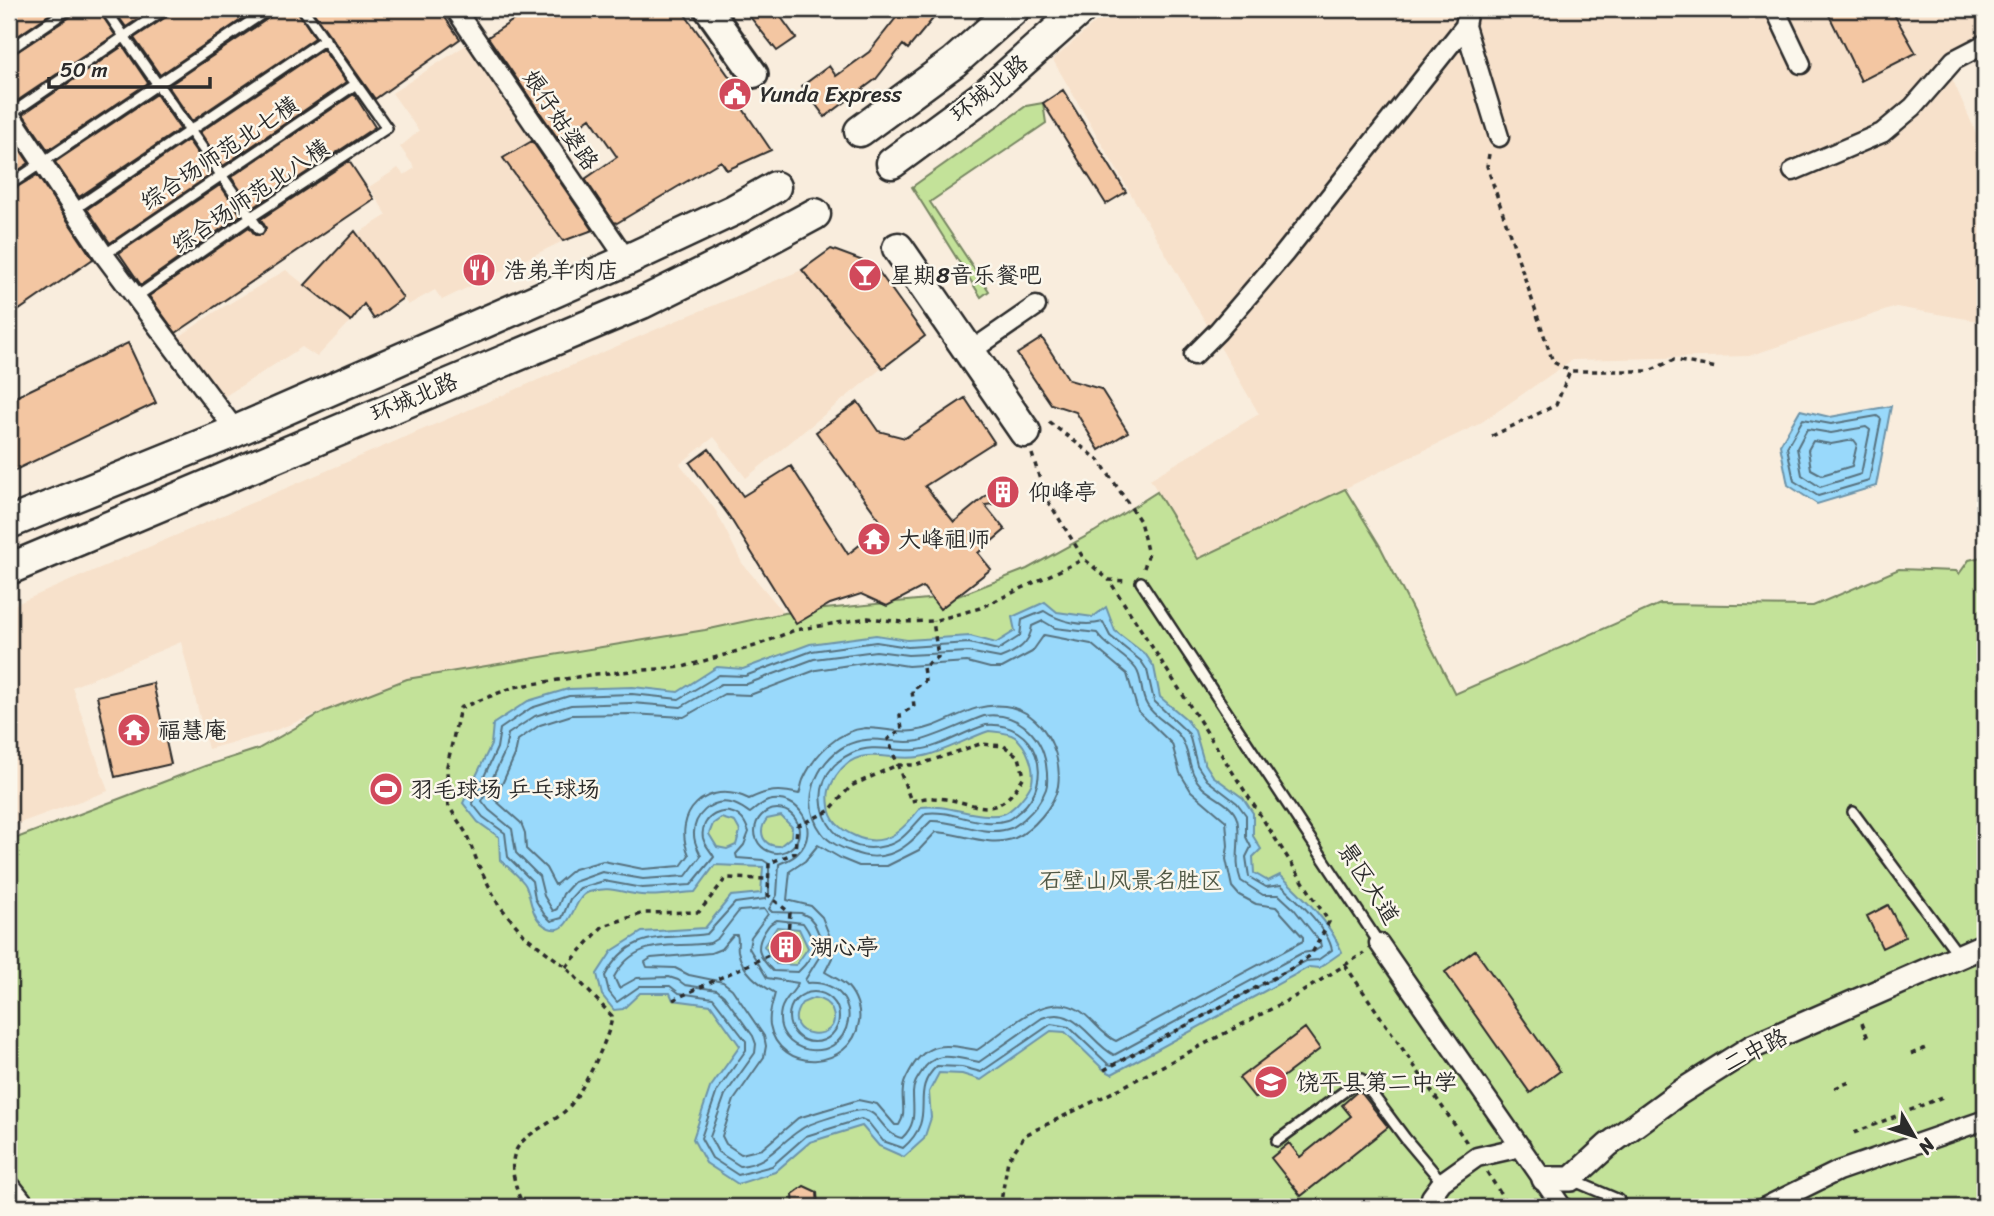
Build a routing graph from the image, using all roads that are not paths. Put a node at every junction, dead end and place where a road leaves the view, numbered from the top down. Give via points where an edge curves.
1 (69, 9) edge
2 (105, 9) edge
3 (165, 9) edge
4 (270, 9) edge
5 (303, 9) edge
6 (455, 9) edge
7 (708, 9) edge
8 (1014, 9) edge
9 (1082, 9) edge
10 (1775, 9) edge
11 (1466, 18) edge
12 (124, 37) junction
13 (325, 39) junction
14 (1985, 44) edge
15 (9, 50) edge
16 (1801, 64) dead end
17 (754, 74) dead end
18 (157, 83) junction
19 (356, 84) junction
20 (9, 114) edge
21 (190, 131) junction
22 (860, 131) dead end
23 (1497, 131) road end
24 (42, 163) junction
25 (892, 163) dead end
26 (1793, 171) dead end
27 (221, 174) junction
28 (9, 185) edge
29 (775, 187) dead end
30 (73, 210) junction
31 (814, 214) dead end
32 (251, 217) junction
33 (259, 229) dead end
34 (898, 248) dead end
35 (104, 255) junction
36 (626, 260) junction
37 (136, 297) junction
38 (1036, 306) dead end
39 (971, 351) junction
40 (1194, 355) dead end
41 (1035, 426) road end
42 (236, 431) junction
43 (9, 523) edge
44 (9, 569) edge
45 (1141, 582) road end
46 (1853, 812) dead end
47 (1379, 943) joint
48 (1985, 945) edge
49 (1960, 957) junction
50 (1985, 1120) edge
51 (1278, 1141) dead end
52 (1521, 1147) junction
53 (1544, 1179) junction
54 (1571, 1179) junction
55 (1442, 1181) junction
56 (9, 1188) edge
57 (1619, 1200) dead end
58 (1425, 1202) edge
59 (24, 1207) edge
60 (1562, 1207) edge
61 (1765, 1207) edge

1 - 15 lane
2 - 12 lane
3 - 12 lane
4 - 18 lane
5 - 13 lane
6 - 36 street, 娘仔姑婆路
7 - 17 main road
8 - 22 main road, 环城北路 via 954,62
9 - 25 main road, 环城北路 via 988,93
10 - 16 street
11 - 23 street
11 - 40 street via 1284,254
12 - 18 lane
12 - 20 lane
13 - 19 lane
13 - 21 lane
14 - 26 street via 1954,60 1913,107 1882,133
18 - 21 lane
18 - 24 lane
19 - 27 lane, 综合场师范北七横
19 - 32 lane, 综合场师范北八横 via 387,128
20 - 24 street
21 - 27 lane
21 - 30 lane
24 - 28 lane
24 - 30 street
27 - 32 lane
27 - 35 lane, 综合场师范北七横
29 - 36 main road, 环城北路
30 - 35 street
31 - 44 main road, 环城北路 via 642,303
32 - 33 lane
32 - 37 lane, 综合场师范北八横
34 - 39 main road
35 - 37 street
36 - 42 main road, 环城北路
37 - 42 street
38 - 39 street
39 - 41 main road
42 - 43 main road, 环城北路
45 - 47 lane, 景区大道
46 - 49 lane
47 - 52 street, 景区大道
48 - 49 street, 二中路
49 - 54 street, 二中路 via 1752,1047 1669,1100
50 - 61 street via 1838,1171
51 - 55 lane via 1361,1079
52 - 53 street, 景区大道
52 - 55 street via 1477,1157
53 - 54 street
53 - 60 street, 景区大道
54 - 57 lane
55 - 58 street
56 - 59 street

